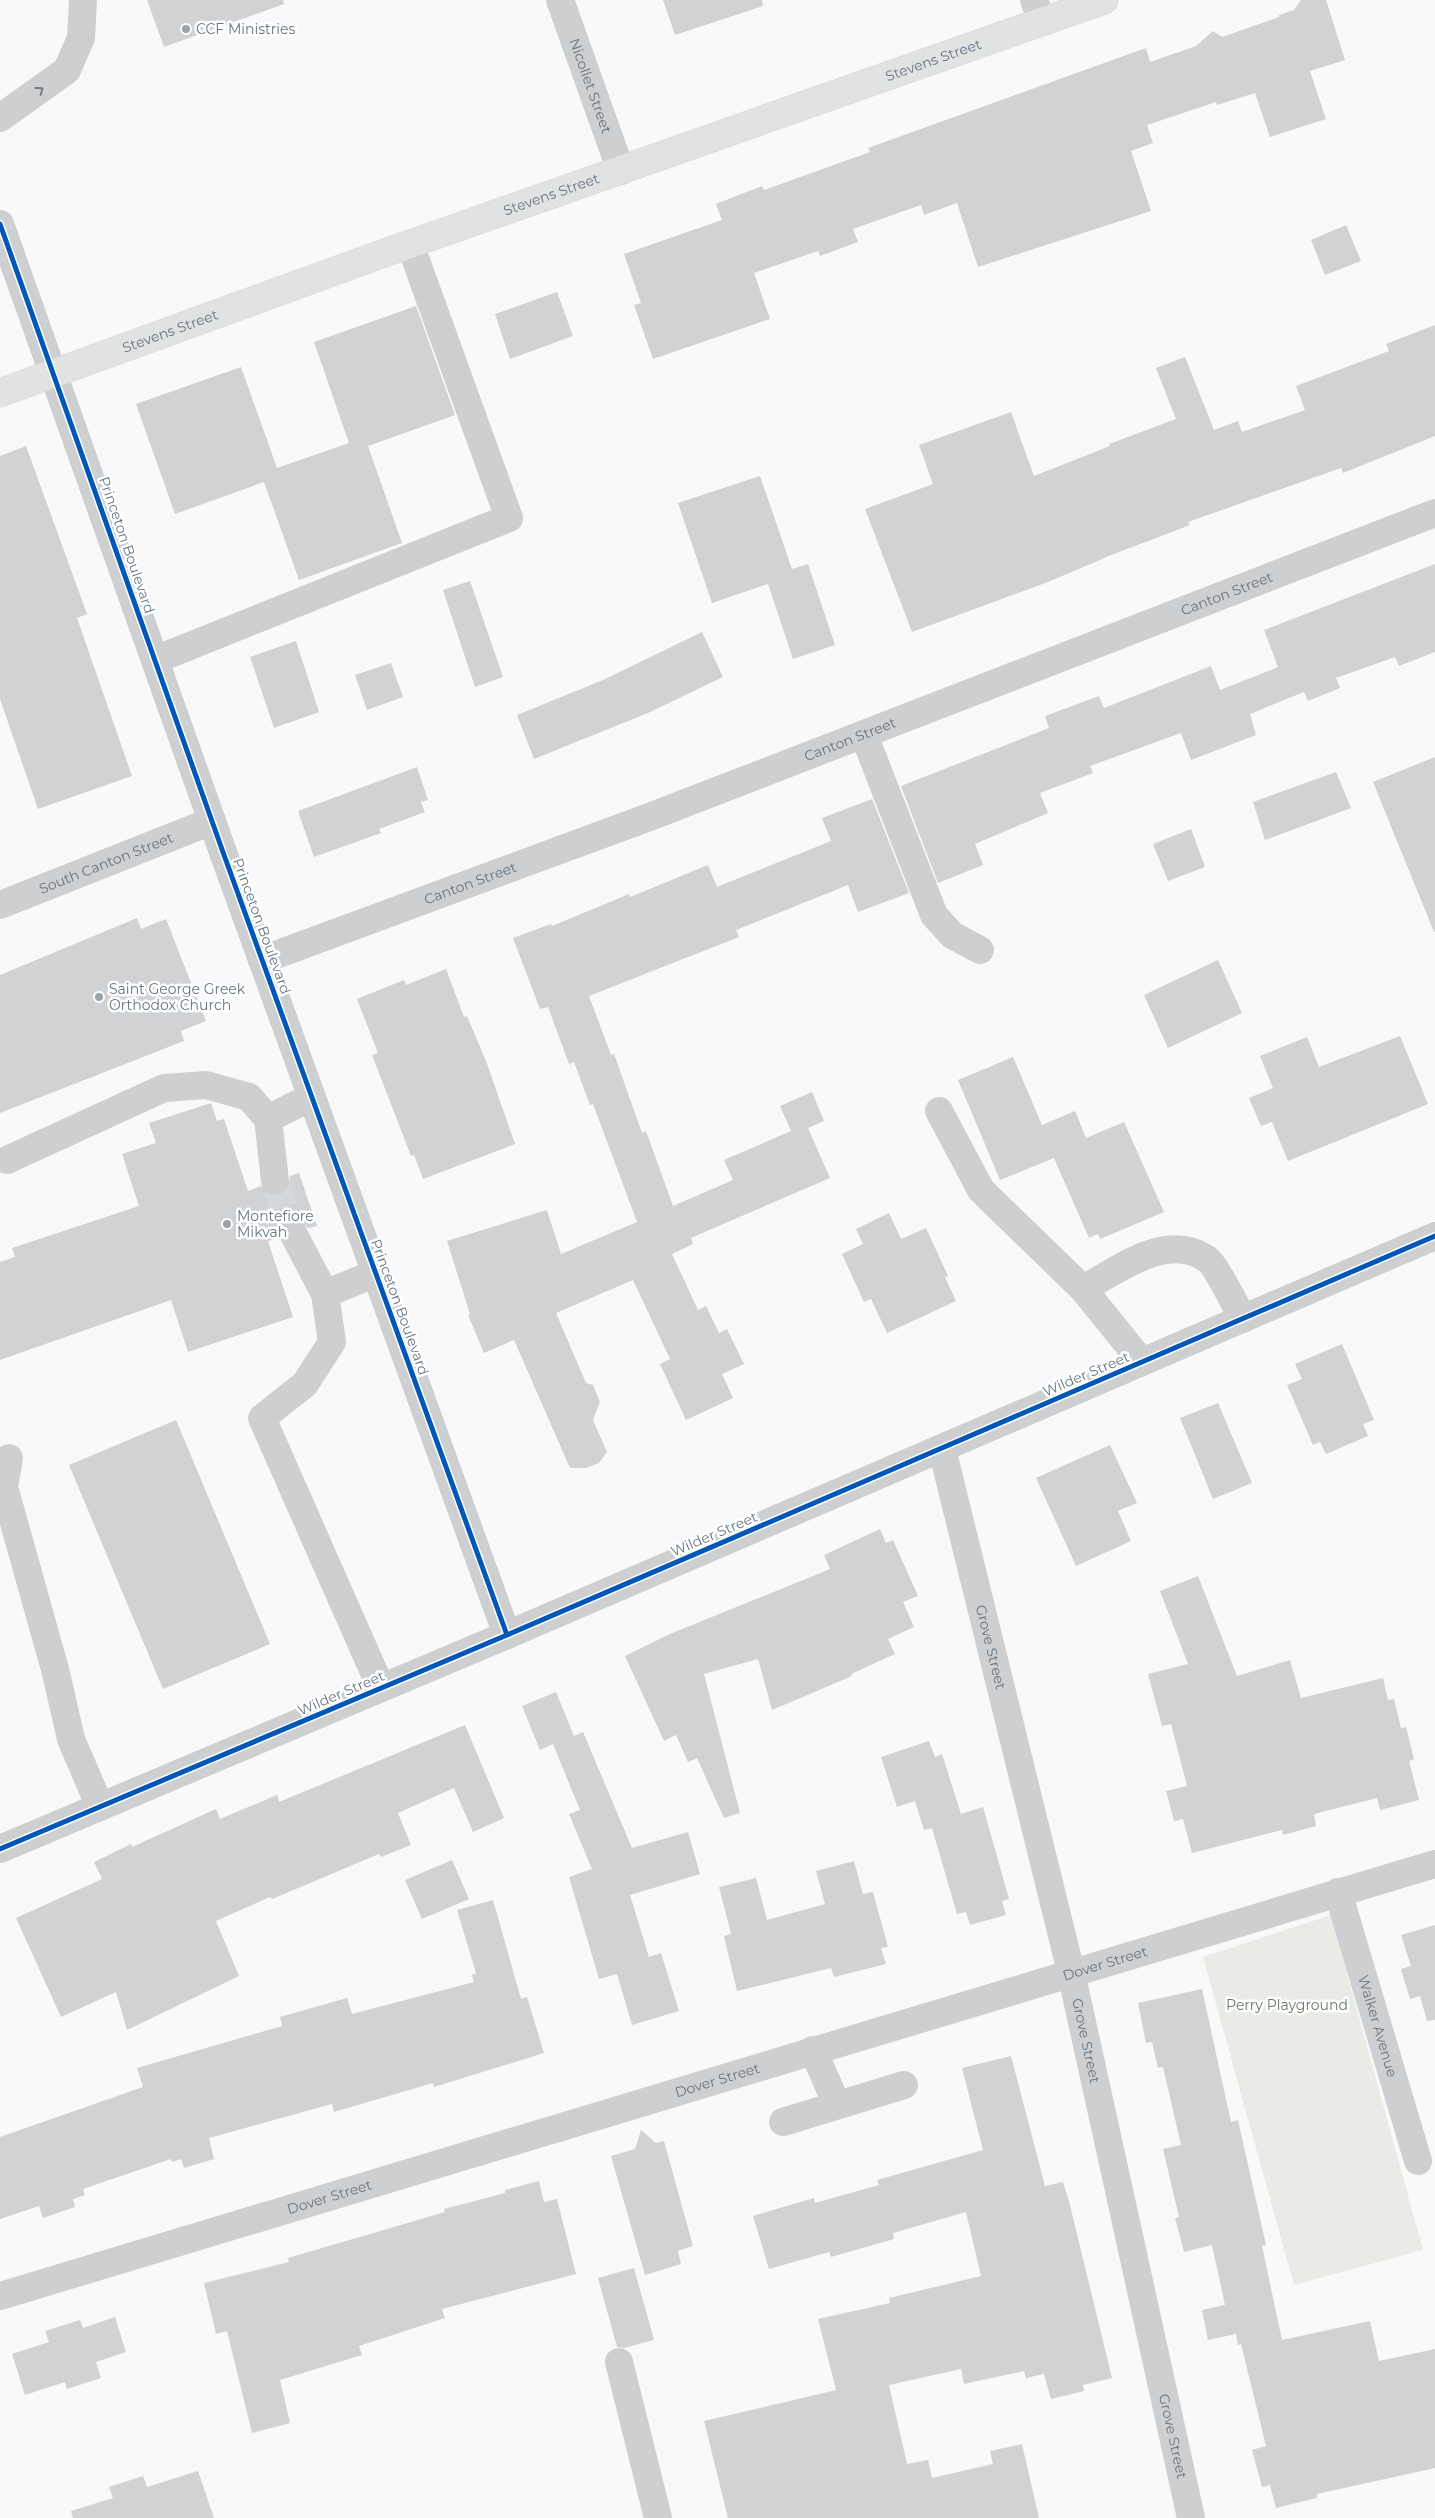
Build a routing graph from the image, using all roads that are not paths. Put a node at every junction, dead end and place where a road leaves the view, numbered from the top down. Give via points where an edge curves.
1 (82, 0) edge
2 (560, 0) edge
3 (1104, 0) edge
4 (1038, 11) edge
5 (0, 118) edge
6 (621, 170) junction
7 (0, 224) edge
8 (410, 244) junction
9 (54, 373) junction
10 (0, 393) edge
11 (1435, 513) edge
12 (156, 660) junction
13 (864, 735) junction
14 (212, 820) junction
15 (0, 905) edge
16 (980, 950) dead end
17 (262, 960) junction
18 (311, 1097) junction
19 (940, 1111) dead end
20 (268, 1119) junction
21 (7, 1160) dead end
22 (275, 1181) tunnel mouth
23 (293, 1233) tunnel mouth
24 (1435, 1236) edge
25 (376, 1273) junction
26 (1083, 1289) junction
27 (325, 1294) junction
28 (1243, 1319) junction
29 (1142, 1362) junction
30 (942, 1449) junction
31 (9, 1458) dead end
32 (508, 1635) junction
33 (381, 1688) junction
34 (100, 1807) junction
35 (0, 1849) edge
36 (1435, 1864) edge
37 (1338, 1892) junction
38 (1071, 1972) junction
39 (814, 2050) junction
40 (904, 2085) dead end
41 (837, 2105) junction
42 (784, 2122) dead end
43 (1418, 2160) dead end
44 (0, 2296) edge
45 (619, 2362) dead end
46 (658, 2518) edge
47 (1191, 2518) edge

5 -> 1 street via 68,70 81,38
2 - 6 street, Nicollet Street
3 - 4 main road, Stevens Street
4 - 6 main road, Stevens Street
6 - 8 main road, Stevens Street
7 - 9 street, Princeton Boulevard
8 - 9 main road, Stevens Street
8 - 12 street via 509,518
9 - 10 main road, Stevens Street
9 - 12 street, Princeton Boulevard
11 - 13 street, Canton Street
12 - 14 street, Princeton Boulevard
13 - 16 street via 934,915 952,935
13 - 17 street, Canton Street
14 - 15 street, South Canton Street
14 - 17 street, Princeton Boulevard
17 - 18 street, Princeton Boulevard
18 - 20 street
18 - 25 street, Princeton Boulevard
19 - 26 street via 981,1190
20 - 21 street via 249,1097 206,1085 164,1088
20 - 22 street
23 - 27 street
24 - 28 street, Wilder Street
25 - 27 street
25 - 32 street, Princeton Boulevard
26 - 28 street via 1141,1257 1166,1248 1188,1252 1208,1260
26 - 29 street
27 - 33 street via 332,1342 304,1384 262,1418
28 - 29 street, Wilder Street
29 - 30 street, Wilder Street
30 - 32 street, Wilder Street
30 - 38 street, Grove Street
31 - 34 street via 4,1487 72,1739
32 - 33 street, Wilder Street
33 - 34 street, Wilder Street
34 - 35 street, Wilder Street
36 - 37 street, Dover Street
37 - 38 street, Dover Street
37 - 43 street, Walker Avenue
38 - 39 street, Dover Street
38 - 47 street, Grove Street
39 - 41 street
39 - 44 street, Dover Street
40 - 41 street
41 - 42 street
45 - 46 street

